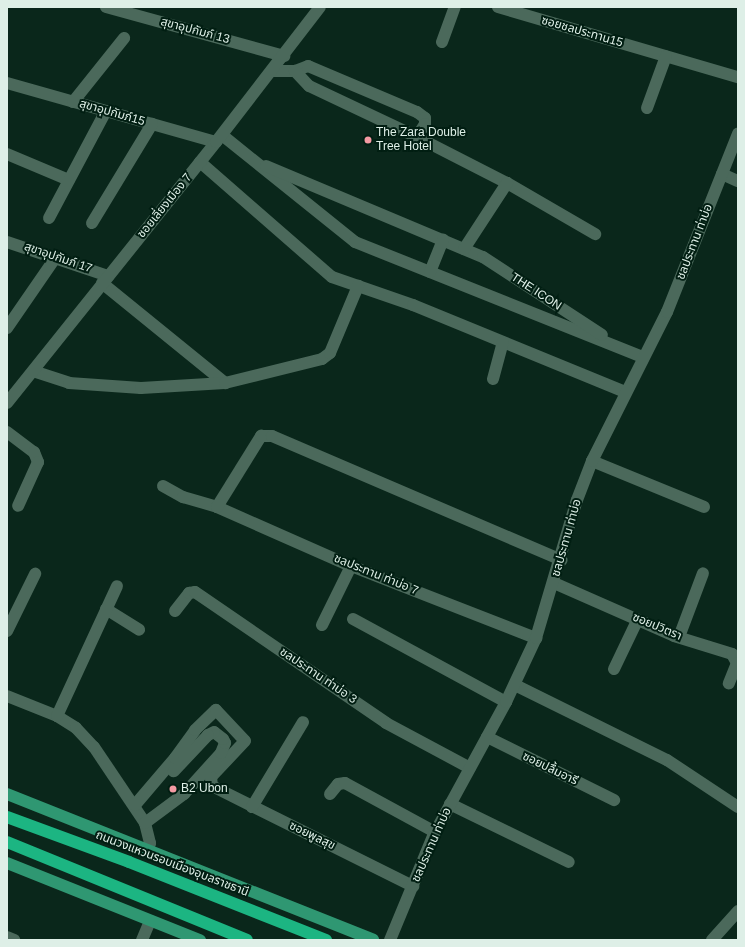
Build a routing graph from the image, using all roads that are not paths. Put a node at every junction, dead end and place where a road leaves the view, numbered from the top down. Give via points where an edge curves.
1 (106, 7) edge
2 (320, 7) edge
3 (455, 7) edge
4 (498, 7) edge
5 (124, 38) dead end
6 (442, 42) dead end
7 (284, 56) junction
8 (666, 56) junction
9 (272, 71) junction
10 (295, 71) junction
11 (738, 77) edge
12 (7, 83) edge
13 (74, 102) junction
14 (647, 108) dead end
15 (106, 111) junction
16 (152, 124) junction
17 (738, 136) edge
18 (418, 137) junction
19 (219, 138) junction
20 (7, 154) edge
21 (200, 162) junction
22 (258, 163) junction
23 (722, 174) junction
24 (69, 180) junction
25 (738, 181) edge
26 (507, 183) junction
27 (49, 218) dead end
28 (92, 223) dead end
29 (595, 234) dead end
30 (443, 240) junction
31 (7, 242) edge
32 (464, 249) junction
33 (56, 257) junction
34 (430, 272) junction
35 (105, 279) junction
36 (358, 286) junction
37 (7, 328) edge
38 (503, 342) junction
39 (625, 350) junction
40 (643, 357) junction
41 (32, 371) junction
42 (493, 379) dead end
43 (225, 383) junction
44 (626, 392) junction
45 (7, 403) edge
46 (7, 432) edge
47 (592, 461) junction
48 (163, 486) dead end
49 (18, 506) dead end
50 (217, 507) junction
51 (704, 507) dead end
52 (562, 560) junction
53 (351, 566) junction
54 (703, 573) dead end
55 (35, 574) dead end
56 (554, 583) junction
57 (116, 586) dead end
58 (106, 609) junction
59 (175, 611) dead end
60 (353, 619) dead end
61 (638, 619) junction
62 (322, 625) dead end
63 (139, 630) dead end
64 (7, 631) edge
65 (679, 637) junction
66 (536, 638) junction
67 (614, 668) dead end
68 (729, 683) dead end
69 (515, 685) junction
70 (7, 696) edge
71 (506, 702) junction
72 (57, 716) junction
73 (303, 722) dead end
74 (487, 738) junction
75 (470, 768) junction
76 (7, 794) edge
77 (330, 794) dead end
78 (614, 800) dead end
79 (450, 804) junction
80 (136, 807) junction
81 (252, 807) junction
82 (738, 807) edge
83 (7, 817) edge
84 (145, 823) junction
85 (435, 832) junction
86 (7, 842) edge
87 (146, 850) junction
88 (569, 862) dead end
89 (7, 863) edge
90 (413, 886) junction
91 (738, 910) edge
92 (150, 921) junction
93 (7, 937) edge
94 (14, 940) edge
95 (142, 940) edge
96 (200, 940) edge
97 (247, 940) edge
98 (326, 940) edge
99 (373, 940) edge
100 (390, 940) edge
101 (712, 940) edge

1 - 7 street, สุขาอุปกัมภ์ 13
2 - 7 street, ซอยเลี่ยงเมือง 7
3 - 6 street
4 - 8 street, ซอยชลประทาน15
5 - 13 street
7 - 9 street, ซอยเลี่ยงเมือง 7
8 - 11 street, ซอยชลประทาน15
8 - 14 street
9 - 10 street
9 - 19 street, ซอยเลี่ยงเมือง 7
10 - 18 street via 309,86
10 - 18 street via 308,66 417,112 425,118 425,124
12 - 13 street, สุขาอุปกัมภ์15
13 - 15 street, สุขาอุปกัมภ์15
15 - 16 street, สุขาอุปกัมภ์15
15 - 24 street
16 - 19 street, สุขาอุปกัมภ์15
16 - 28 street
17 - 23 street, ชลประทาน ท่าบ่อ
18 - 26 street
19 - 21 street, ซอยเลี่ยงเมือง 7
19 - 22 street, THE ICON
20 - 24 street
21 - 35 street, ซอยเลี่ยงเมือง 7
21 - 36 street via 332,277
22 - 30 street, THE ICON via 293,175
22 - 34 street, THE ICON via 355,242
23 - 25 street
23 - 40 street, ชลประทาน ท่าบ่อ via 667,312
24 - 27 street
26 - 29 street
26 - 32 street
30 - 32 street, THE ICON
30 - 34 street
31 - 33 street, สุขาอุปกัมภ์ 17
32 - 39 street, THE ICON via 483,257
33 - 35 street, สุขาอุปกัมภ์ 17
33 - 37 street
34 - 39 street, THE ICON
35 - 41 street, ซอยเลี่ยงเมือง 7
35 - 43 street, สุขาอุปกัมภ์ 17
36 - 38 street via 413,305
36 - 43 street via 327,356
38 - 42 street
38 - 44 street
39 - 40 street, THE ICON
40 - 44 street, ชลประทาน ท่าบ่อ
41 - 43 street via 69,383 141,388
41 - 45 street, ซอยเลี่ยงเมือง 7
44 - 47 street, ชลประทาน ท่าบ่อ
46 - 49 street via 34,452 38,462
47 - 51 street
47 - 52 street, ชลประทาน ท่าบ่อ via 577,500
48 - 50 street, ชลประทาน ท่าบ่อ 7 via 183,497
50 - 52 street via 261,436 272,436
50 - 53 street, ชลประทาน ท่าบ่อ 7
52 - 56 street, ชลประทาน ท่าบ่อ
53 - 62 street
53 - 66 street, ชลประทาน ท่าบ่อ 7
54 - 65 street
55 - 64 street
56 - 61 street, ซอยปวิตรา
56 - 66 street, ชลประทาน ท่าบ่อ
57 - 58 street
58 - 63 street
58 - 72 street
59 - 75 street, ชลประทาน ท่าบ่อ 3 via 189,593 195,592 386,723
60 - 71 street
61 - 65 street, ซอยปวิตรา
61 - 67 street
65 - 68 street, ซอยปวิตรา via 736,657 737,663
66 - 69 street, ชลประทาน ท่าบ่อ
69 - 71 street, ชลประทาน ท่าบ่อ
69 - 82 street via 667,760
70 - 72 street
71 - 74 street, ชลประทาน ท่าบ่อ
72 - 80 street via 76,728 94,747
73 - 81 street
74 - 75 street, ชลประทาน ท่าบ่อ
74 - 78 street, ซอยปลื้มอารี
75 - 79 street, ชลประทาน ท่าบ่อ
76 - 87 main road
77 - 85 street via 338,784 345,783
79 - 85 street, ชลประทาน ท่าบ่อ
79 - 88 street
80 - 81 street, ซอยพูลสุข via 195,730 216,710 245,741 211,777 212,786
80 - 84 street
80 - 84 street via 202,740 214,732 219,734 225,743 221,753 184,794
81 - 90 street, ซอยพูลสุข
83 - 98 highway, ถนนวงแหวนรอบเมืองอุบลราชธานี
84 - 87 street via 150,843
85 - 90 street, ชลประทาน ท่าบ่อ
86 - 97 highway
87 - 99 main road
89 - 92 main road
90 - 100 street, ชลประทาน ท่าบ่อ
91 - 101 street
92 - 95 street
92 - 96 main road
93 - 94 street

